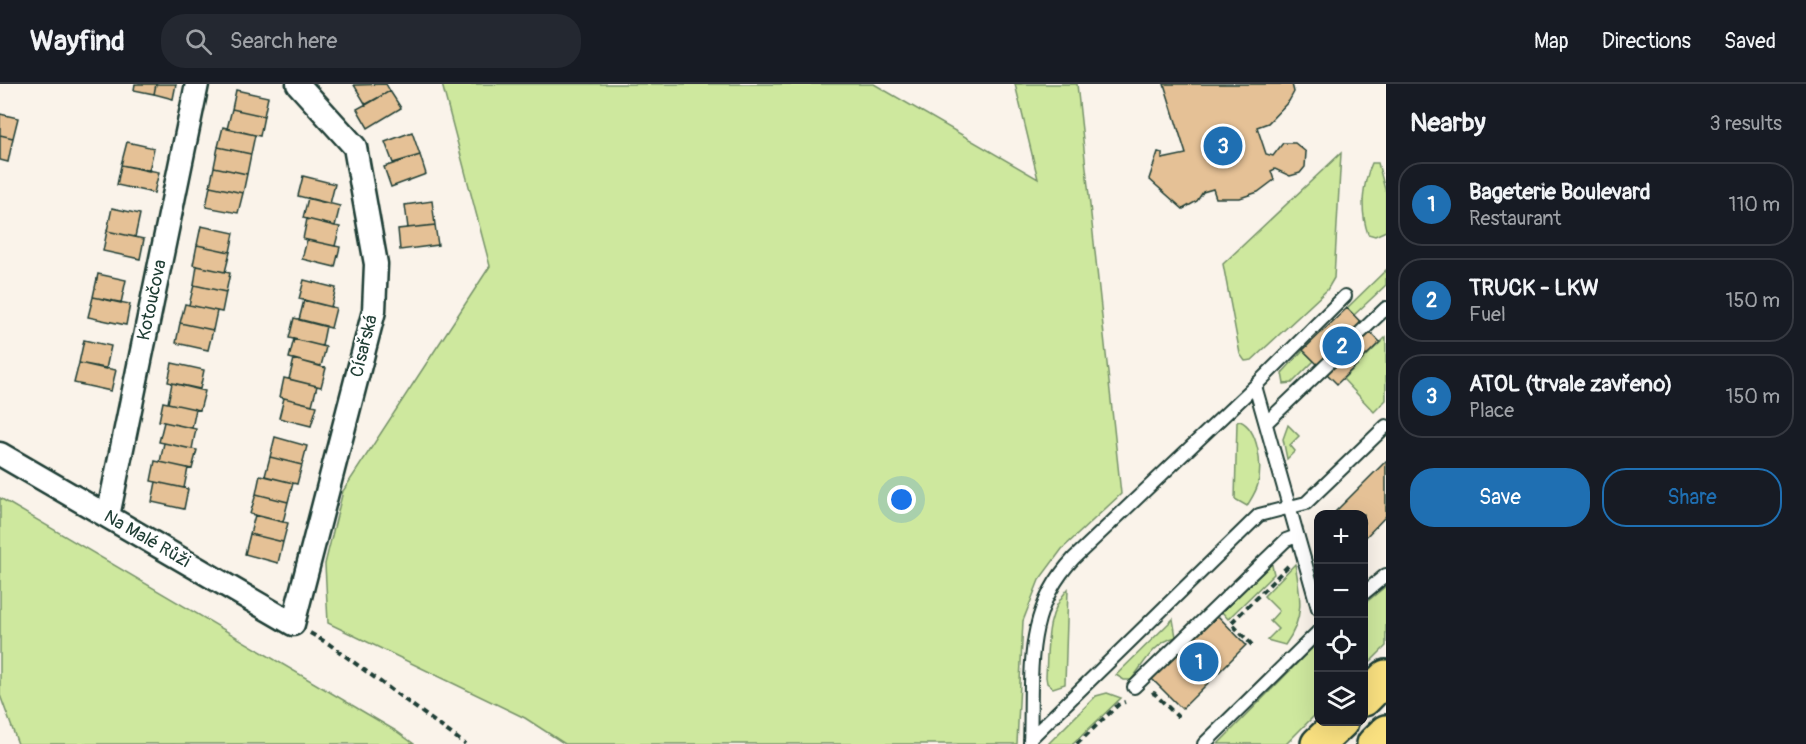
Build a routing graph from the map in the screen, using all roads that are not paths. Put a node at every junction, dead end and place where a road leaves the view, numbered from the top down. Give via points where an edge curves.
1 (196, 84) edge
2 (298, 84) edge
3 (1345, 296) dead end
4 (1386, 308) edge
5 (1255, 386) junction
6 (1266, 423) junction
7 (1386, 426) edge
8 (0, 454) edge
9 (1288, 508) junction
10 (108, 516) junction
11 (1297, 536) junction
12 (1386, 575) edge
13 (1368, 590) edge
14 (1314, 594) edge
15 (293, 624) joint
16 (1314, 636) edge
17 (1386, 677) edge
18 (1134, 687) dead end
19 (1368, 695) edge
20 (1337, 726) edge
21 (1386, 732) edge
22 (1030, 741) edge
23 (1204, 744) edge
24 (1318, 744) edge
25 (1374, 744) edge

1 - 10 street, Kotoučova
2 - 15 street, Císařská via 356,147 376,264 374,311
3 - 5 lane
4 - 6 lane
5 - 6 lane
5 - 22 lane via 1074,558 1052,584 1035,628
6 - 9 lane
7 - 9 lane via 1305,503
8 - 10 street, Na Malé Růži
9 - 11 lane
9 - 22 lane via 1259,515
10 - 15 street, Na Malé Růži
11 - 14 lane
11 - 18 lane via 1286,540
12 - 13 lane
16 - 23 lane
17 - 19 highway
20 - 24 highway
21 - 25 highway

